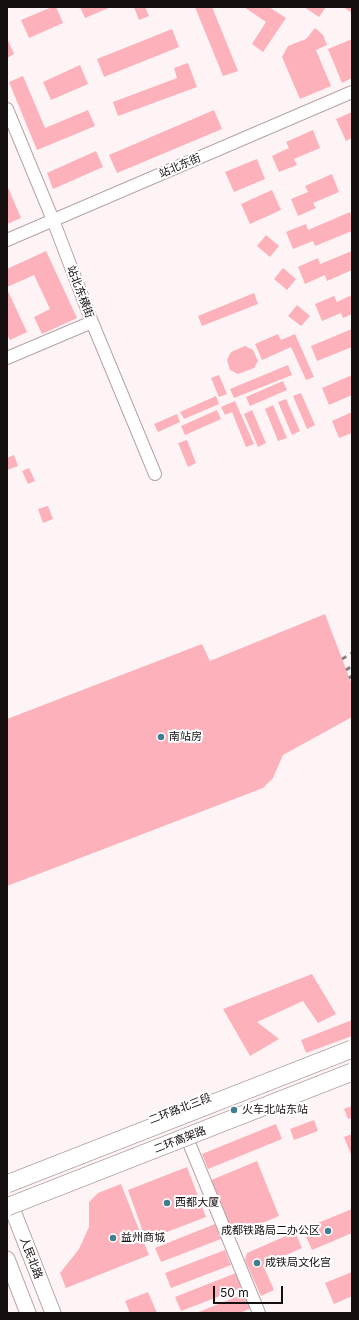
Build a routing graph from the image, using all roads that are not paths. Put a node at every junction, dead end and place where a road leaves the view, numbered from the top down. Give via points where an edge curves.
1 (352, 92) edge
2 (7, 109) edge
3 (53, 220) junction
4 (7, 240) edge
5 (92, 322) junction
6 (7, 358) edge
7 (155, 474) dead end
8 (352, 1042) edge
9 (352, 1049) edge
10 (352, 1072) edge
11 (352, 1079) edge
12 (189, 1142) junction
13 (7, 1176) edge
14 (7, 1184) edge
15 (8, 1209) edge
16 (7, 1259) edge
17 (28, 1313) edge
18 (53, 1313) edge
19 (258, 1313) edge

1 - 3 street, 站北东街
2 - 3 street, 站北东横街
3 - 4 street, 站北东街
3 - 5 street, 站北东横街
5 - 6 street
5 - 7 street, 站北东横街
8 - 13 main road, 二环路北三段
9 - 14 highway, 二环高架路, bridge
10 - 15 highway, 二环高架路, bridge
11 - 12 main road
12 - 15 main road
12 - 19 street
15 - 18 main road, 人民北路
16 - 17 main road, 人民北路

